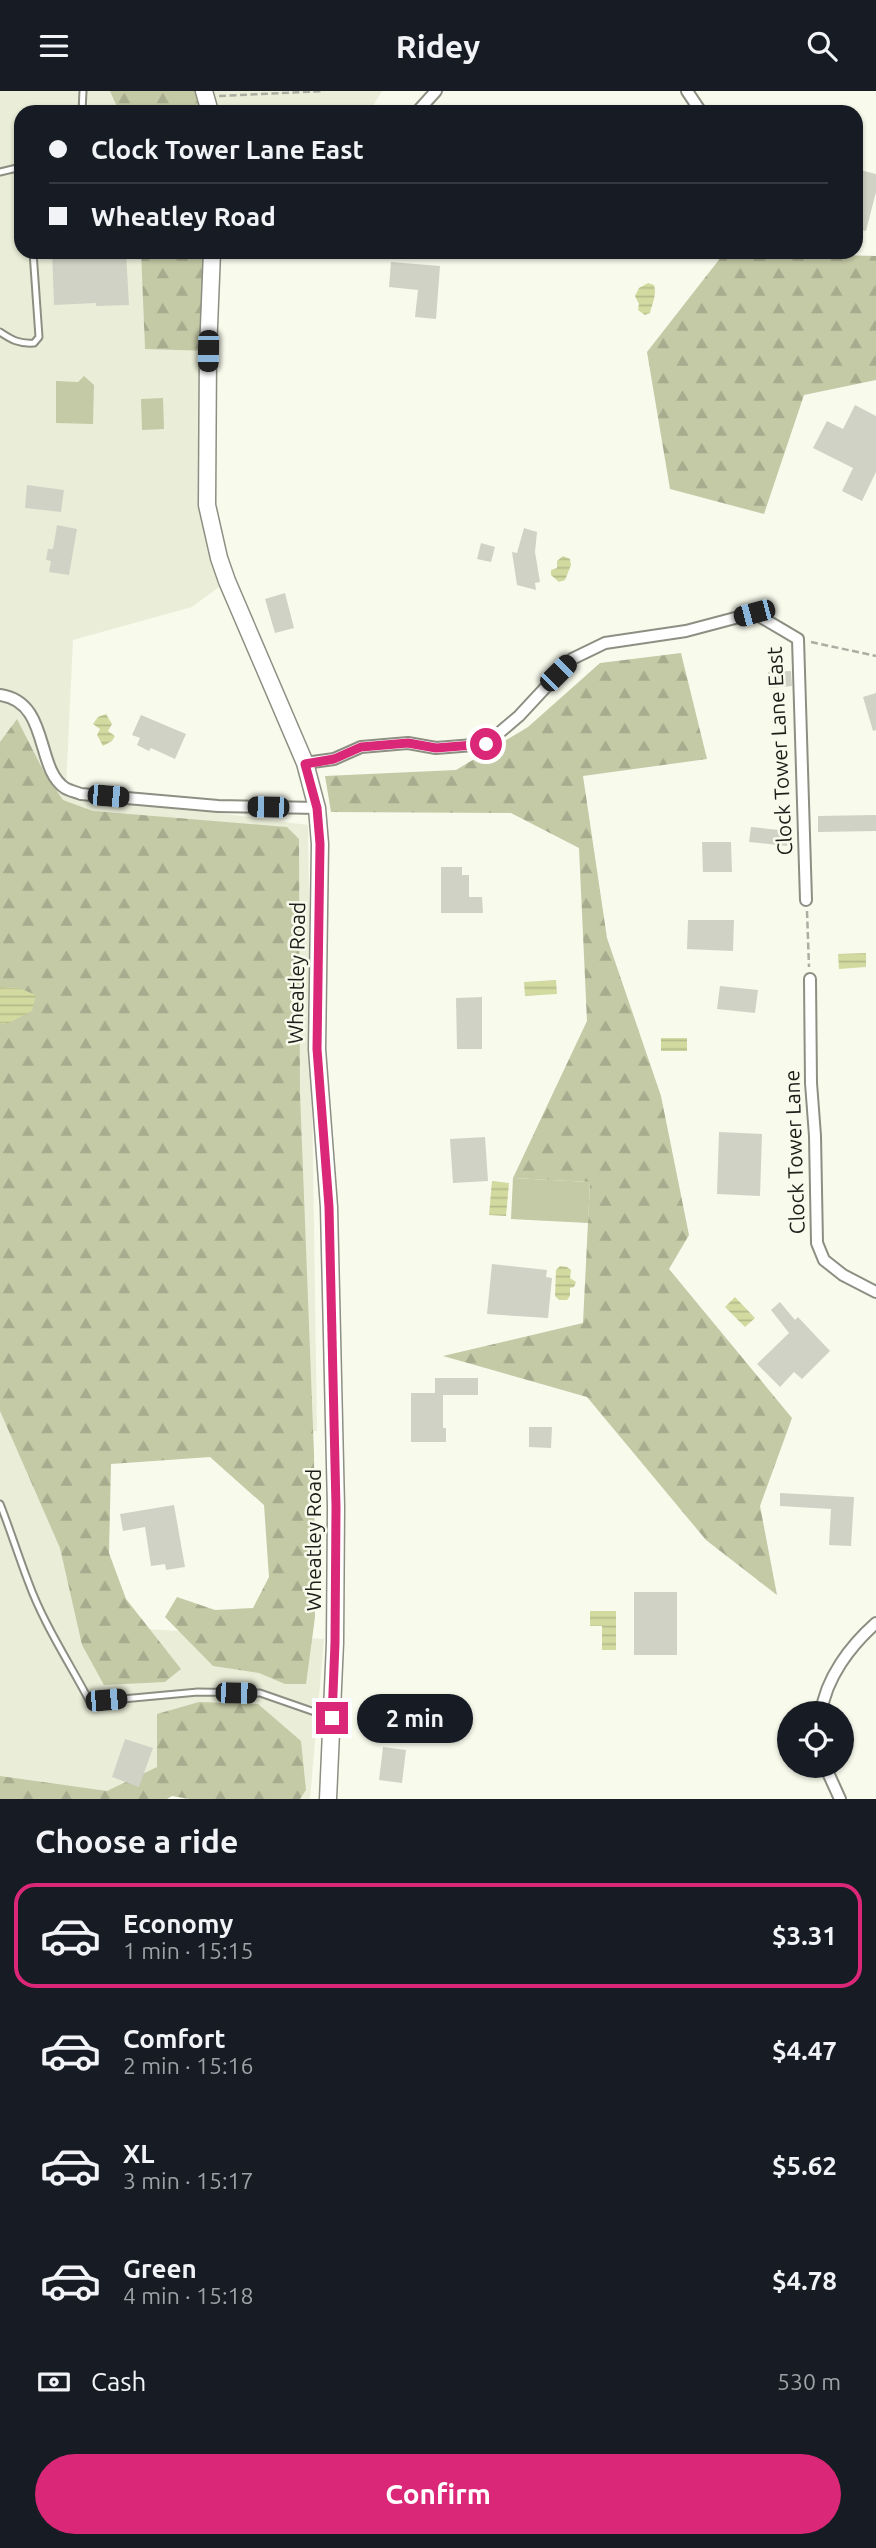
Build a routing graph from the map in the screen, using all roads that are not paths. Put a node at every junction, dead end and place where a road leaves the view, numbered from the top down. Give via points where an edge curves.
1 (436, 91) edge
2 (423, 105) edge
3 (33, 259) edge
4 (212, 259) edge
5 (0, 332) edge
6 (0, 695) edge
7 (305, 764) junction
8 (317, 808) junction
9 (806, 900) road end
10 (810, 979) road end
11 (876, 1292) edge
12 (0, 1504) edge
13 (876, 1623) edge
14 (825, 1701) edge
15 (332, 1718) junction
16 (830, 1778) edge
17 (328, 1799) edge
18 (840, 1799) edge

1 - 2 street
3 - 5 lane via 39,337 34,344 25,344
4 - 7 main road, Wheatley Road via 207,505 227,581
6 - 8 street via 18,700 30,711 57,779 66,789 218,806
7 - 8 main road, Wheatley Road
7 - 9 street, Clock Tower Lane East via 334,759 361,747 486,744 572,659 605,643 686,631 754,613 798,639
8 - 15 main road, Wheatley Road via 317,1049 329,1207 336,1495
10 - 11 street, Clock Tower Lane via 817,1243 824,1260
12 - 15 lane via 28,1581 90,1702 198,1692 260,1693
13 - 14 street via 840,1664
15 - 17 main road, Wheatley Road
16 - 18 street

